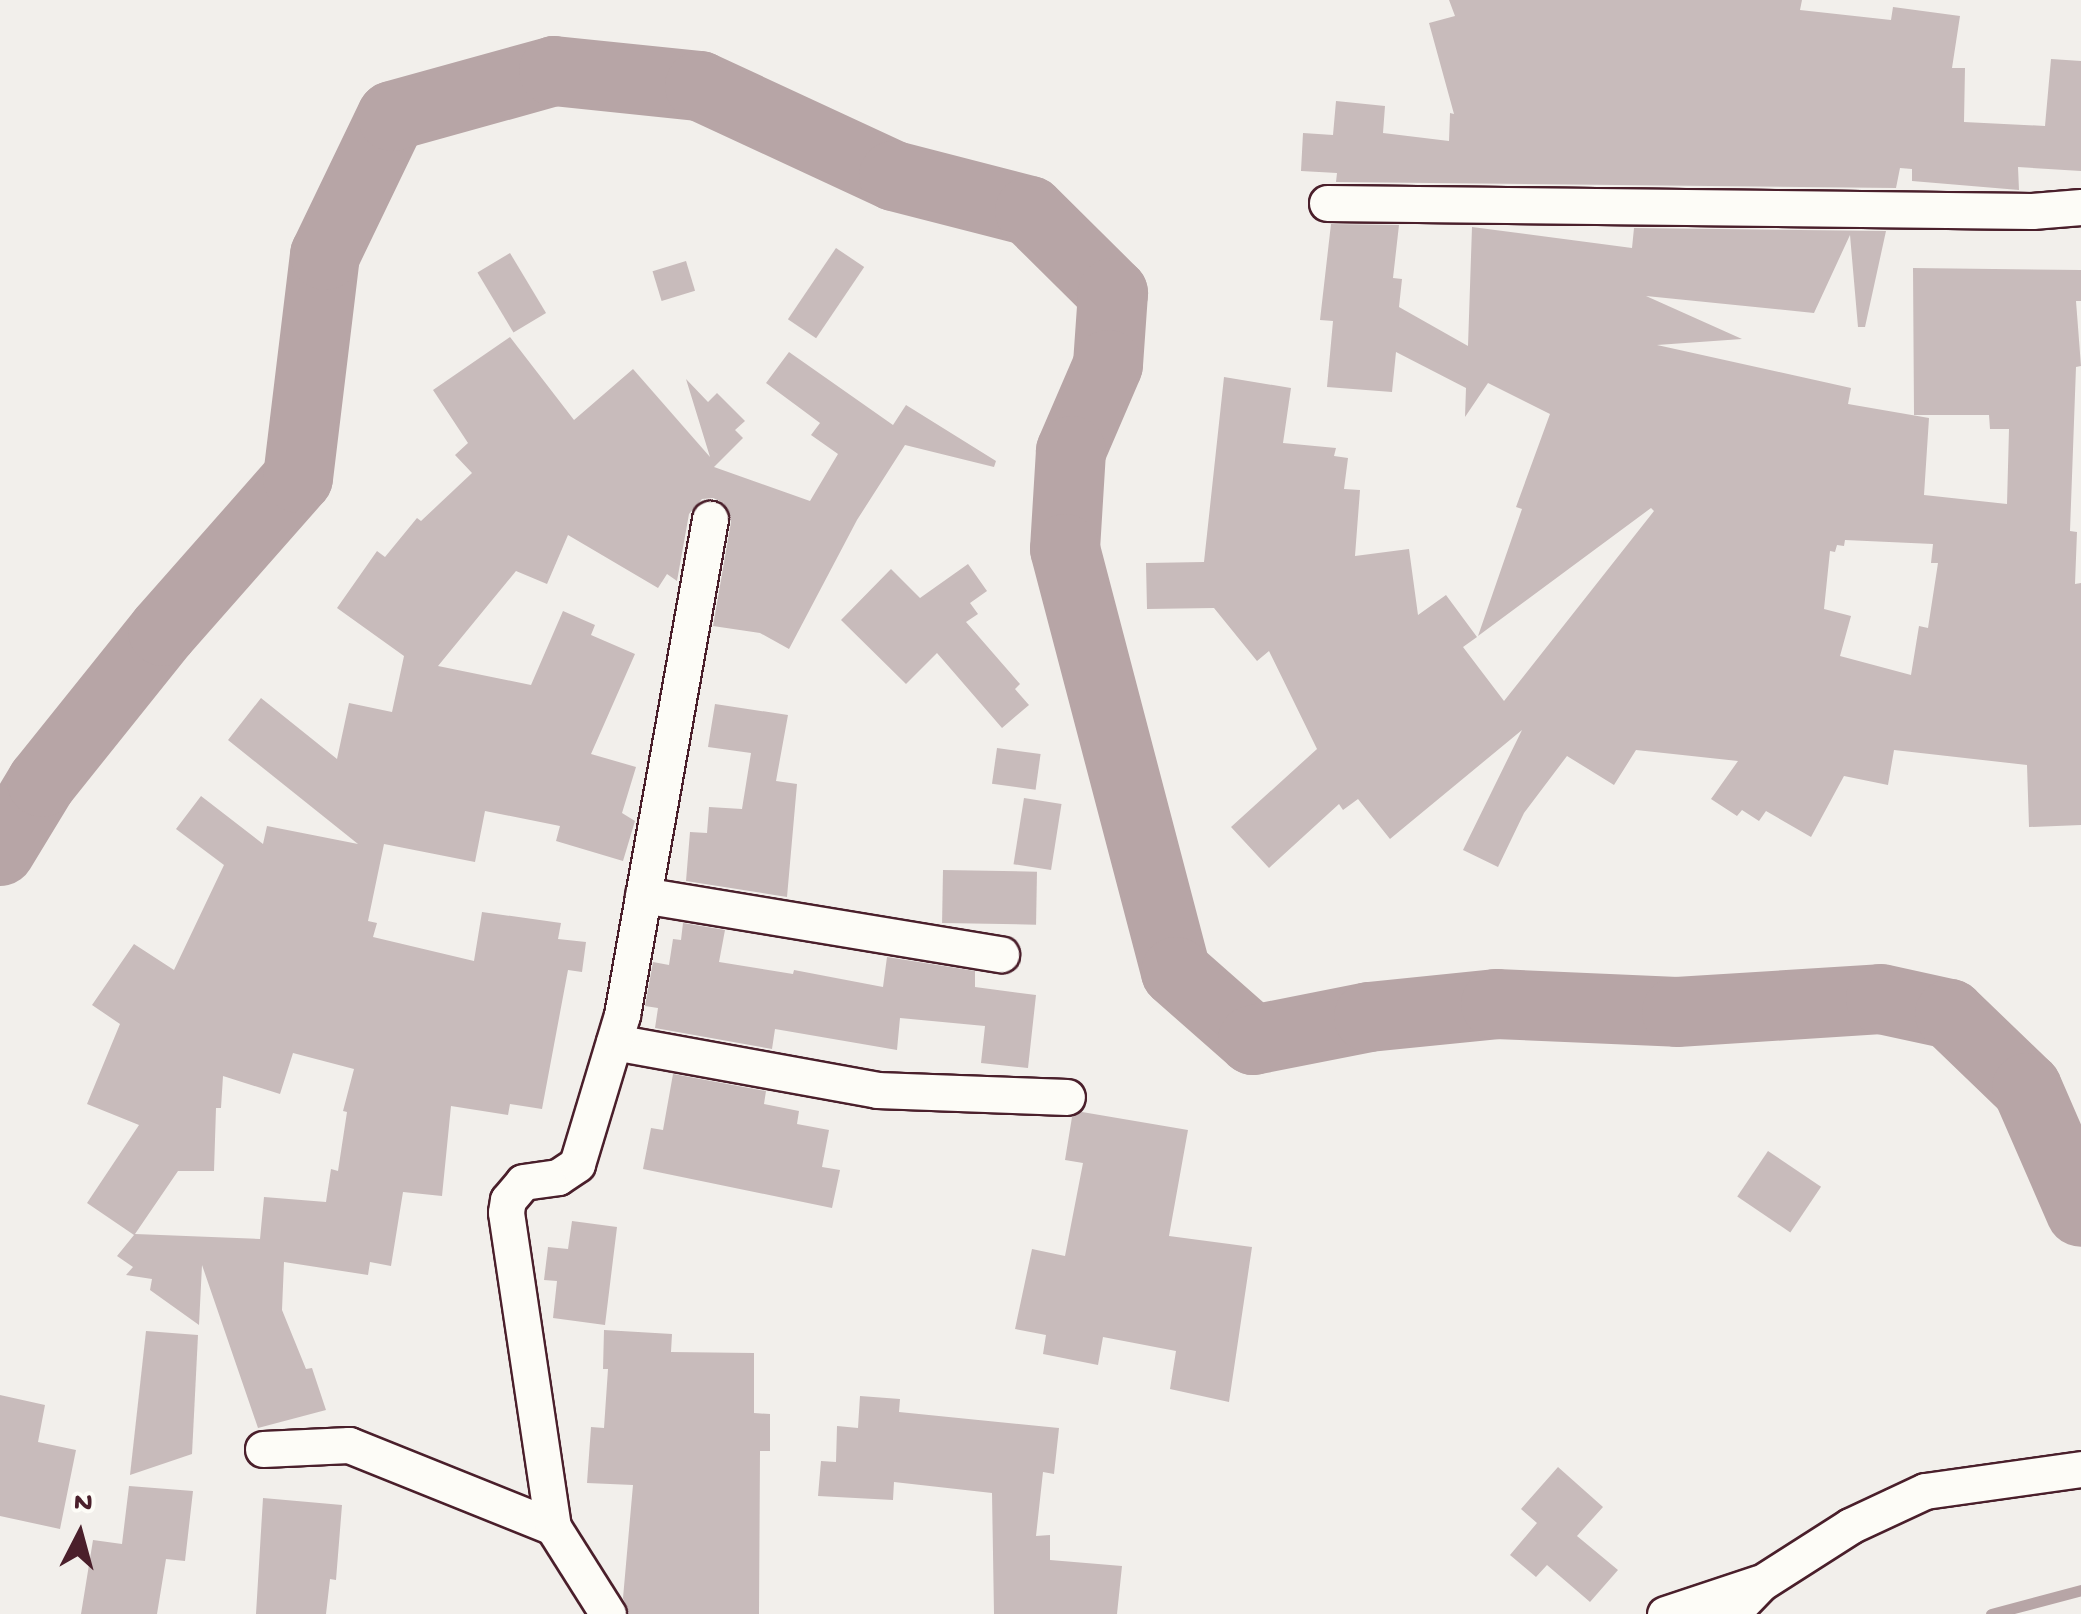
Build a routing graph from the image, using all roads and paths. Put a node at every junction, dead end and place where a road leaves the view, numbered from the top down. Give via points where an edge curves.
1 (1327, 203) dead end
2 (2081, 207) edge
3 (710, 519) dead end
4 (643, 895) junction
5 (1001, 954) dead end
6 (614, 1042) junction
7 (1066, 1097) dead end
8 (264, 1449) dead end
9 (2081, 1469) edge
10 (554, 1527) junction
11 (1761, 1582) junction
12 (608, 1614) edge
13 (1665, 1614) edge
14 (1731, 1614) edge

1 - 2 street
3 - 4 street
4 - 5 street
4 - 6 street
6 - 7 street via 877,1090
6 - 10 street via 577,1164 558,1177 523,1182 506,1212
8 - 10 street via 349,1444
9 - 11 street via 1925,1492 1850,1526
10 - 12 street
11 - 13 street
11 - 14 street

